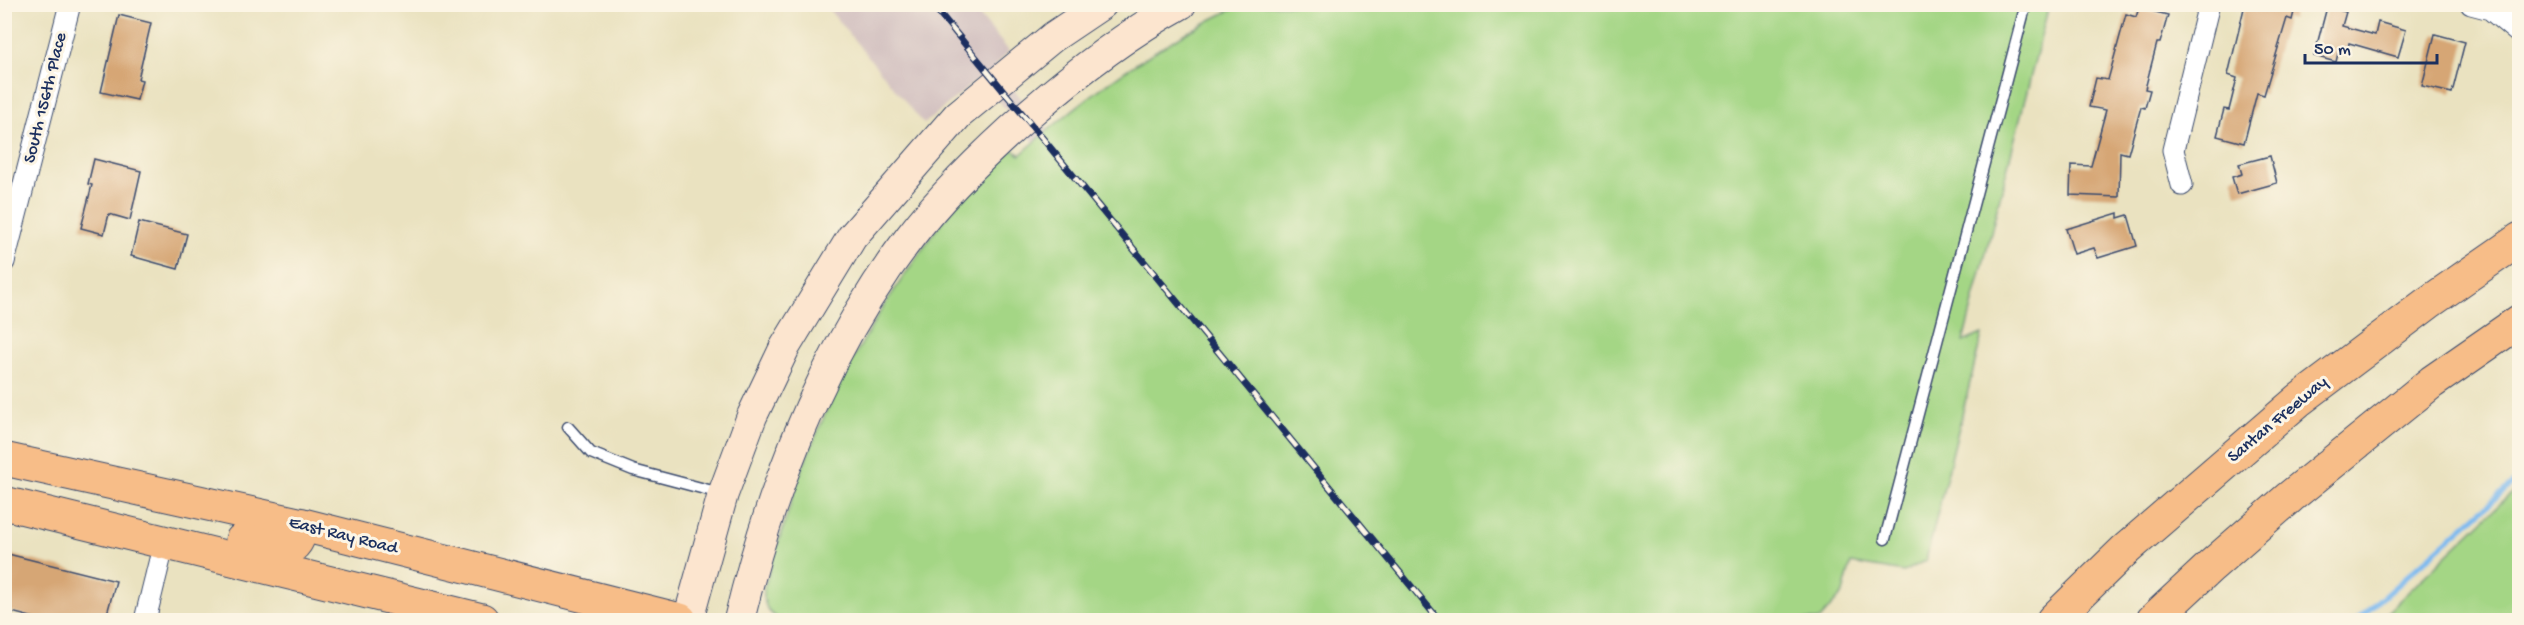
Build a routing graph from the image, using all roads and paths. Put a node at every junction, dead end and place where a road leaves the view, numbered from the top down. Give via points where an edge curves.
1 (70, 4) edge
2 (1102, 4) edge
3 (1180, 4) edge
4 (2026, 4) edge
5 (2209, 4) edge
6 (2471, 4) edge
7 (2520, 34) edge
8 (2182, 185) dead end
9 (2520, 239) edge
10 (4, 262) edge
11 (2520, 321) edge
12 (568, 427) dead end
13 (4, 459) edge
14 (723, 494) junction
15 (4, 503) edge
16 (303, 525) junction
17 (1885, 539) dead end
18 (164, 543) junction
19 (145, 621) edge
20 (482, 621) edge
21 (680, 621) edge
22 (688, 621) edge
23 (739, 621) edge
24 (2053, 621) edge
25 (2153, 621) edge

1 - 10 street, South 156th Place
2 - 14 main road via 1053,36 958,115 852,237 785,347 752,416
3 - 23 main road via 1117,42 996,143 937,205 889,266 851,327 802,425 768,516
4 - 17 lane
5 - 8 street via 2173,150
6 - 7 street via 2490,9
9 - 24 main road, Santan Freeway via 2299,400 2124,551
11 - 25 main road via 2432,382 2290,497
12 - 14 lane via 591,453 633,470
13 - 16 main road, East Ray Road
14 - 22 main road
15 - 18 main road
16 - 18 main road via 298,541 285,549 208,532
16 - 21 main road, East Ray Road
18 - 19 street
18 - 20 main road

